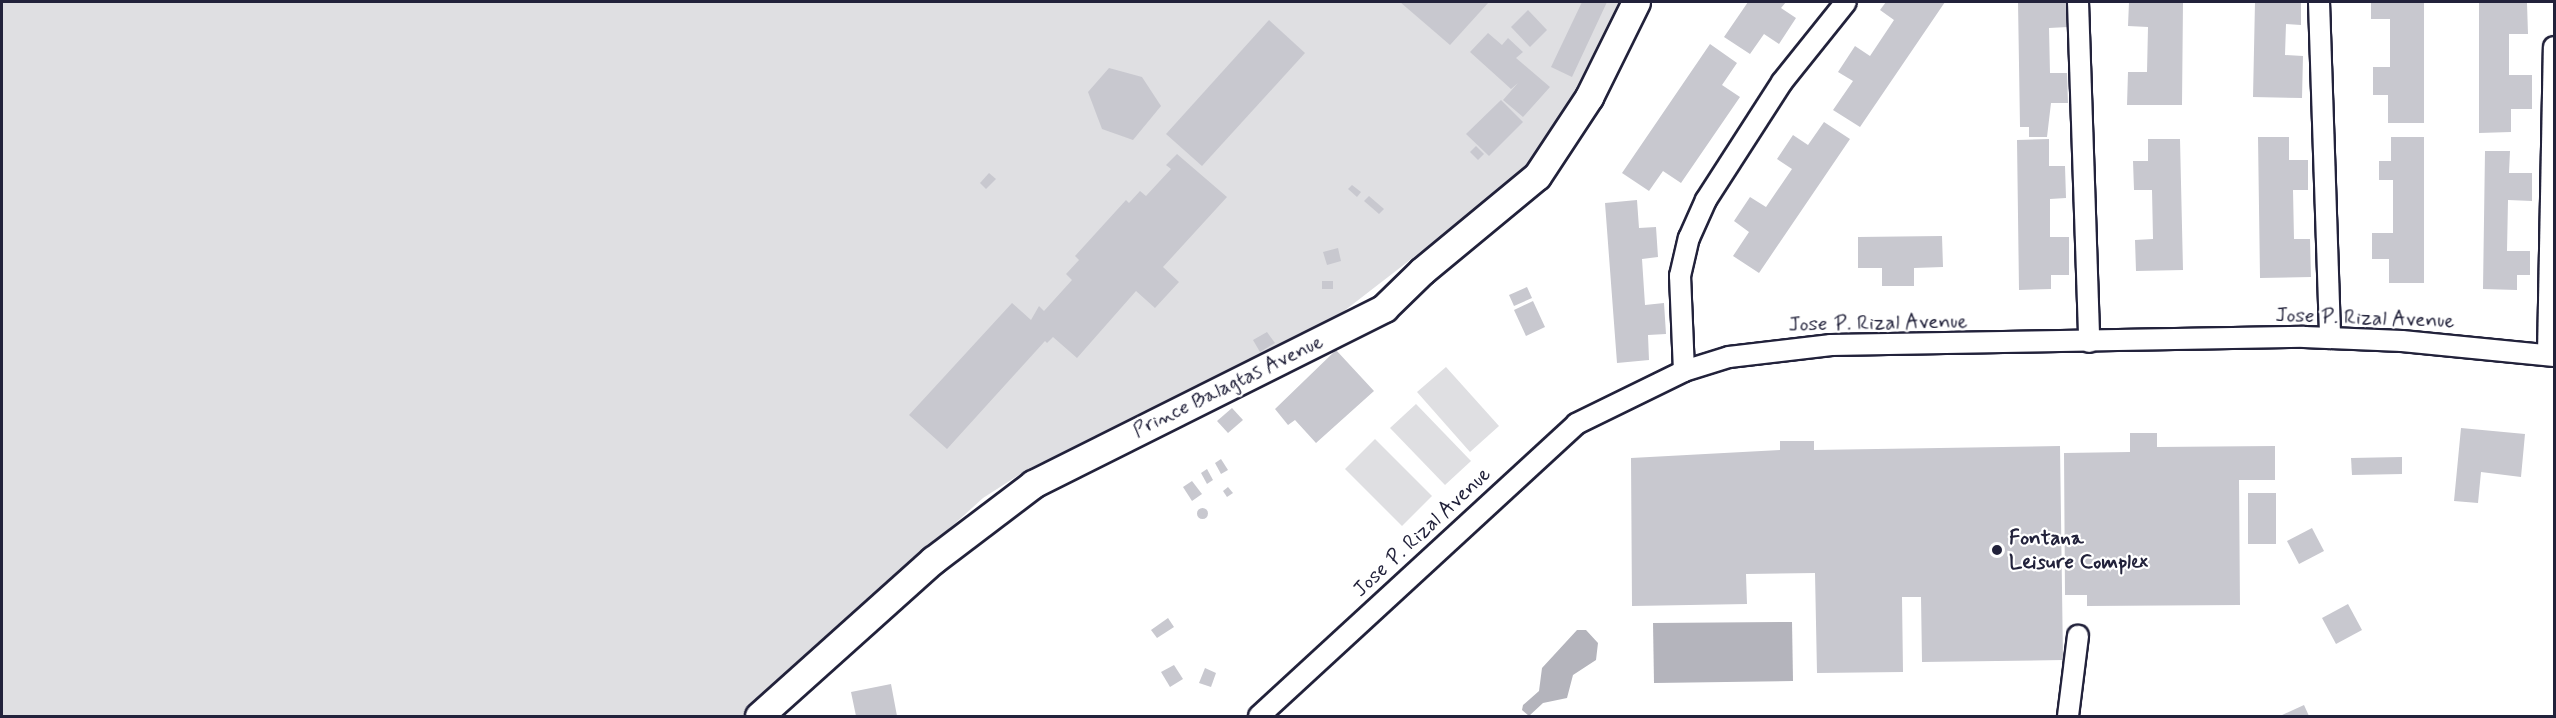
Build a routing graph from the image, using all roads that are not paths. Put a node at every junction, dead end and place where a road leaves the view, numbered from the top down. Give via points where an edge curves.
1 (1636, 2) edge
2 (1846, 2) edge
3 (2078, 2) edge
4 (2319, 2) edge
5 (2554, 47) edge
6 (2330, 337) junction
7 (2089, 342) junction
8 (2551, 355) edge
9 (1684, 371) junction
10 (2078, 636) dead end
11 (759, 717) edge
12 (1259, 717) edge
13 (2068, 717) edge

1 - 11 main road, Prince Balagtas Avenue via 1589,97 1537,176 1422,271 1384,308 1032,484 933,560
2 - 9 street via 1782,82 1706,200 1689,238 1680,276
3 - 7 street
4 - 6 street
5 - 8 street
6 - 7 street, Jose P. Rizal Avenue
6 - 8 street, Jose P. Rizal Avenue
7 - 9 street, Jose P. Rizal Avenue via 1831,345 1729,357
9 - 12 street, Jose P. Rizal Avenue via 1576,424
10 - 13 street

